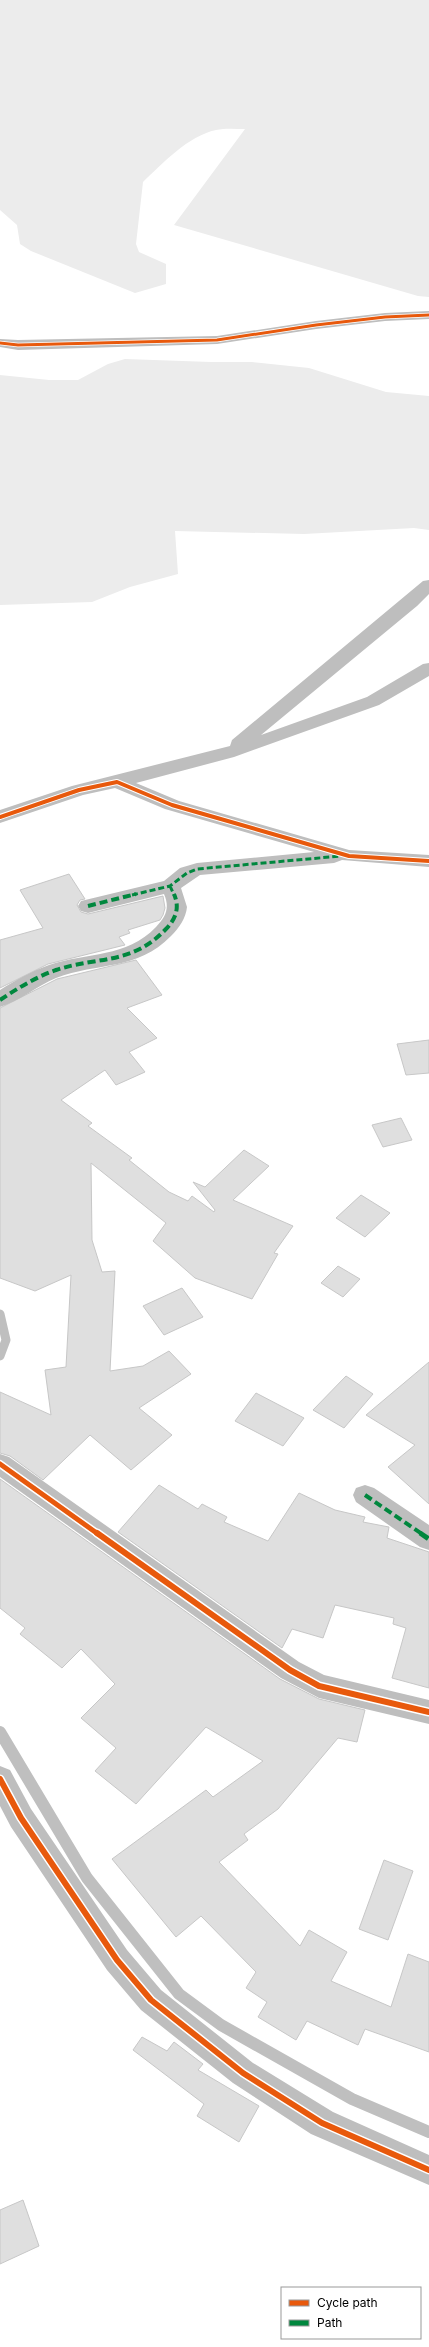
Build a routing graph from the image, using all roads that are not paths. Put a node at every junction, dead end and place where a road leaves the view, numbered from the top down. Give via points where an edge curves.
1 (429, 315) edge
2 (0, 343) edge
3 (429, 584) edge
4 (429, 668) edge
5 (227, 753) junction
6 (117, 782) junction
7 (0, 817) edge
8 (349, 856) junction
9 (429, 861) edge
10 (170, 886) junction
11 (88, 906) dead end
12 (0, 1000) edge
13 (0, 1464) edge
14 (365, 1495) dead end
15 (429, 1539) edge
16 (429, 1712) edge
17 (0, 1780) edge
18 (429, 2170) edge

1 - 2 street via 316,325 217,340 18,345
3 - 5 street via 411,602
4 - 5 street via 373,701
5 - 6 street
6 - 7 street via 79,790
6 - 8 street via 172,805
8 - 9 street
8 - 10 street via 197,869
10 - 11 street
10 - 12 street via 178,902 176,917 157,940 133,955 58,970 26,983
13 - 16 street via 290,1670 319,1686
14 - 15 street
17 - 18 street via 21,1818 117,1960 151,2000 243,2073 322,2123

